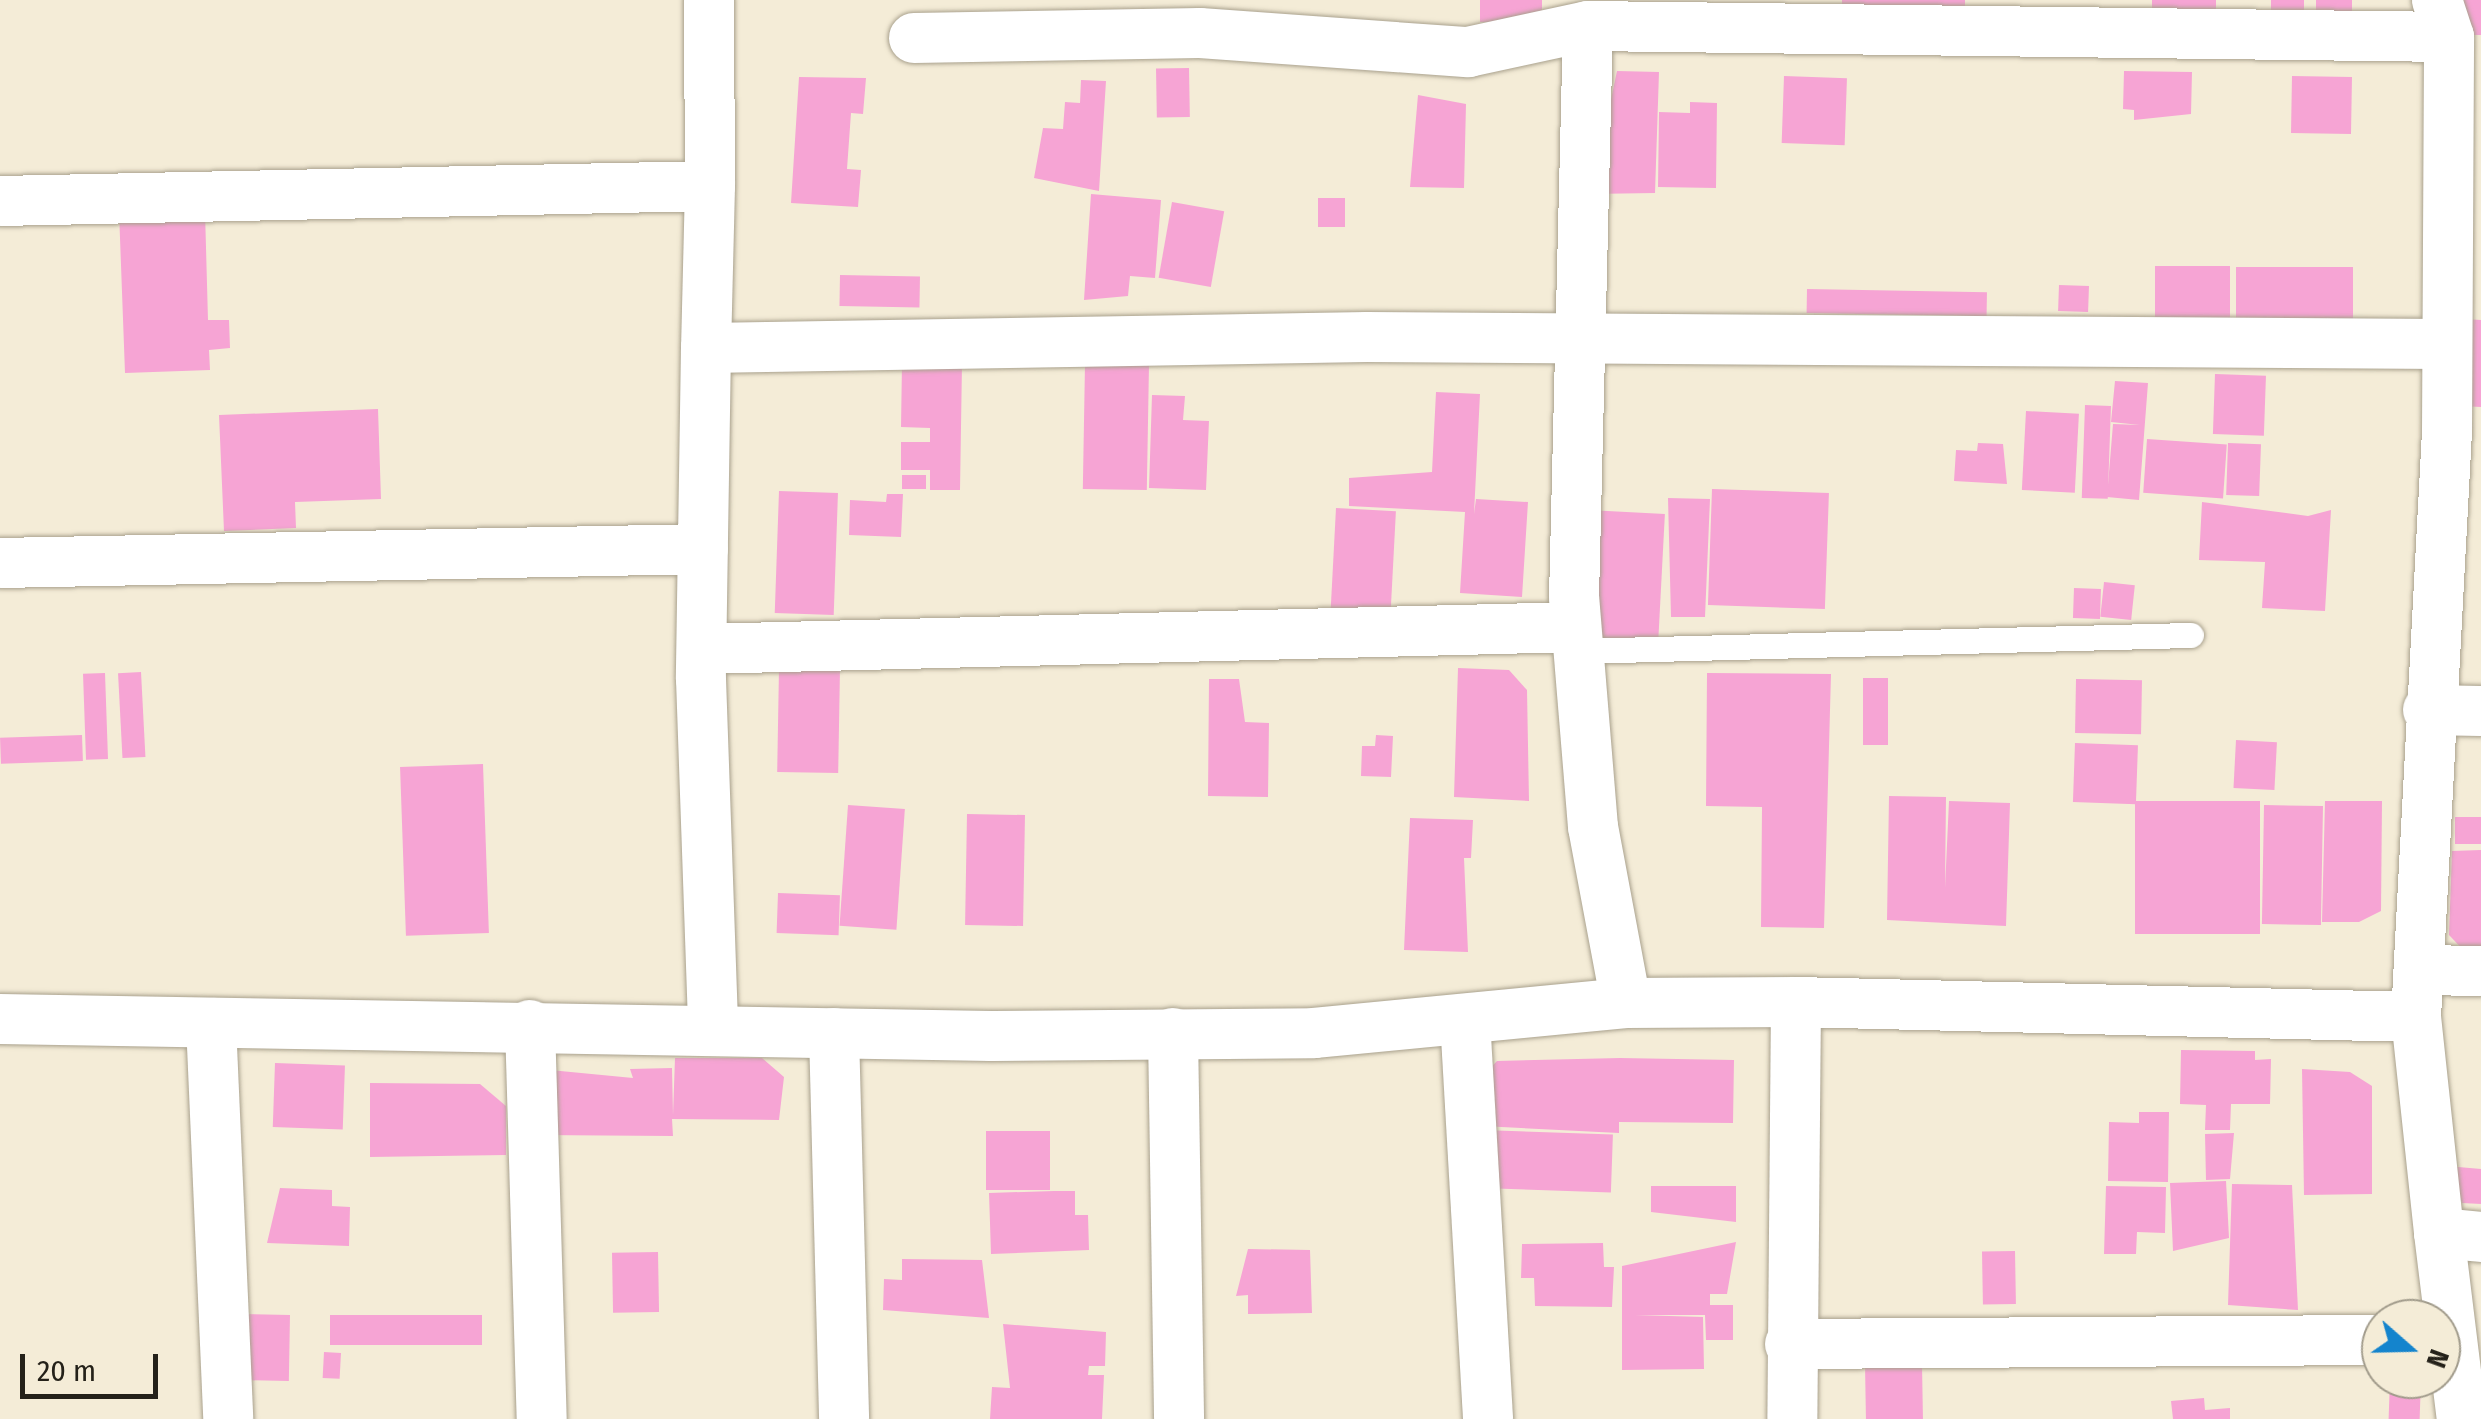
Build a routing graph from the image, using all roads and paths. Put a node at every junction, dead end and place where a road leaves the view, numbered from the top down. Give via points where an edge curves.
1 (709, 0) edge
2 (2443, 18) edge
3 (1588, 26) junction
4 (914, 38) dead end
5 (2466, 168) edge
6 (710, 186) junction
7 (0, 201) edge
8 (1584, 339) junction
9 (2444, 344) junction
10 (706, 348) junction
11 (2464, 433) edge
12 (703, 549) junction
13 (0, 563) edge
14 (2191, 634) dead end
15 (1577, 639) junction
16 (702, 649) junction
17 (2428, 710) junction
18 (2481, 711) edge
19 (2481, 971) edge
20 (2417, 994) junction
21 (1796, 1002) junction
22 (1626, 1003) junction
23 (0, 1018) edge
24 (1464, 1018) junction
25 (210, 1023) junction
26 (530, 1025) junction
27 (714, 1031) junction
28 (1173, 1033) junction
29 (834, 1034) junction
30 (2460, 1235) edge
31 (2453, 1299) edge
32 (2361, 1340) edge
33 (1790, 1344) junction
34 (228, 1419) edge
35 (542, 1419) edge
36 (844, 1419) edge
37 (1179, 1419) edge
38 (1488, 1419) edge
39 (1792, 1419) edge

1 - 6 street
2 - 3 street
2 - 5 street
3 - 4 street via 1468,52 1200,33
3 - 8 street
5 - 9 street
6 - 7 street
6 - 10 street
8 - 9 street
8 - 10 street
8 - 15 street
9 - 11 street
10 - 12 street
11 - 17 street
12 - 13 street
12 - 16 street
14 - 15 lane
15 - 16 street
15 - 22 street via 1592,826
16 - 27 street
17 - 18 street
17 - 20 street
19 - 20 street
20 - 21 street
20 - 30 street
21 - 22 street
21 - 33 street
22 - 24 street
23 - 25 street
24 - 28 street
24 - 38 street
25 - 26 street
25 - 34 street
26 - 27 street
26 - 35 street
27 - 29 street
28 - 29 street
28 - 37 street
29 - 36 street
30 - 31 street
32 - 33 street
33 - 39 street

